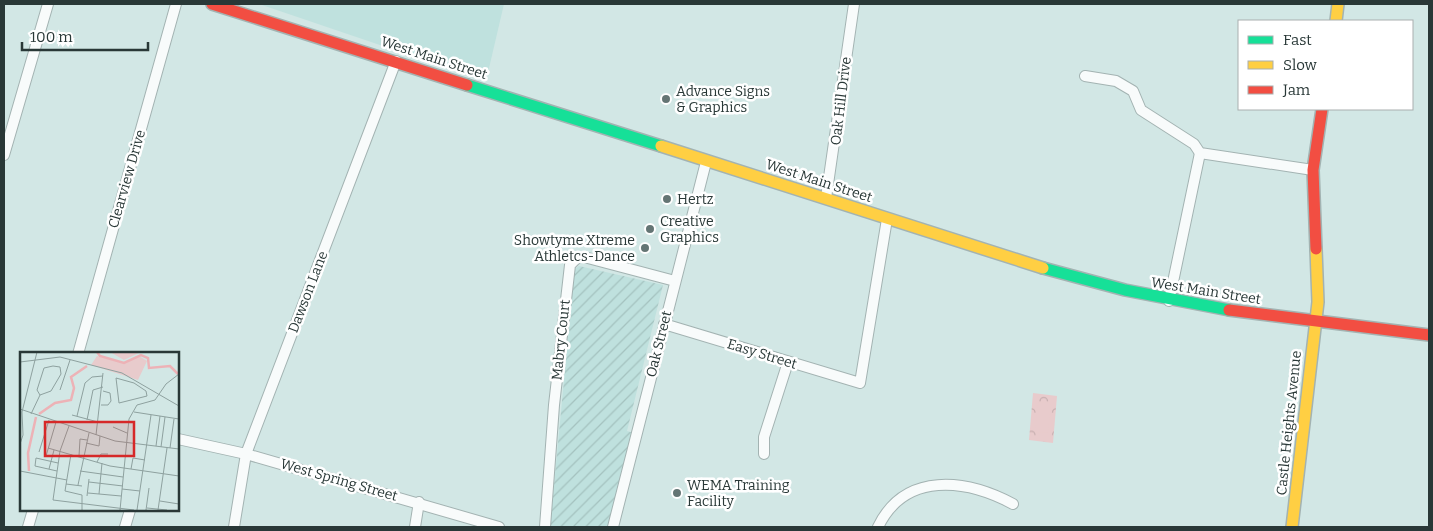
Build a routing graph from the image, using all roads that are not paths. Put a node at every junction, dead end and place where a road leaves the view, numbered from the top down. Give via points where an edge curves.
1 (48, 4) edge
2 (176, 4) edge
3 (212, 4) edge
4 (854, 4) edge
5 (1338, 4) edge
6 (1336, 20) edge
7 (396, 61) junction
8 (1085, 76) dead end
9 (1322, 110) edge
10 (1200, 153) junction
11 (4, 155) edge
12 (706, 162) junction
13 (1313, 170) junction
14 (826, 198) junction
15 (887, 219) junction
16 (675, 281) junction
17 (1168, 301) junction
18 (1315, 323) junction
19 (664, 324) junction
20 (1429, 336) edge
21 (79, 352) edge
22 (788, 362) junction
23 (179, 439) edge
24 (246, 454) junction
25 (764, 454) dead end
26 (419, 502) junction
27 (1013, 504) dead end
28 (32, 511) edge
29 (130, 511) edge
30 (28, 527) edge
31 (125, 527) edge
32 (234, 527) edge
33 (415, 527) edge
34 (499, 527) edge
35 (545, 527) edge
36 (613, 527) edge
37 (878, 527) edge
38 (1292, 527) edge

1 - 11 street
2 - 21 street, Clearview Drive
3 - 7 main road, West Main Street
4 - 14 street, Oak Hill Drive
5 - 6 main road
7 - 12 main road, West Main Street
7 - 24 street, Dawson Lane
8 - 10 street via 1116,81 1133,91 1141,110 1194,144
9 - 13 main road, Castle Heights Avenue
10 - 13 street
10 - 17 street
12 - 14 main road, West Main Street
12 - 16 street, Oak Street
13 - 18 main road, Castle Heights Avenue via 1318,277
14 - 15 main road, West Main Street
15 - 17 main road, West Main Street via 1082,280
15 - 22 street, Easy Street via 860,383
16 - 19 street, Oak Street
16 - 35 street, Mabry Court via 578,256 570,265 554,405
17 - 18 main road, West Main Street
18 - 20 main road, West Main Street
18 - 38 main road, Castle Heights Avenue
19 - 22 street, Easy Street
19 - 36 street, Oak Street
22 - 25 street via 764,438
23 - 24 street, West Spring Street
24 - 26 street, West Spring Street
24 - 32 street, Dawson Lane
26 - 33 street
26 - 34 street, West Spring Street
27 - 37 street via 979,490 933,485 902,498 884,514
28 - 30 street
29 - 31 street

